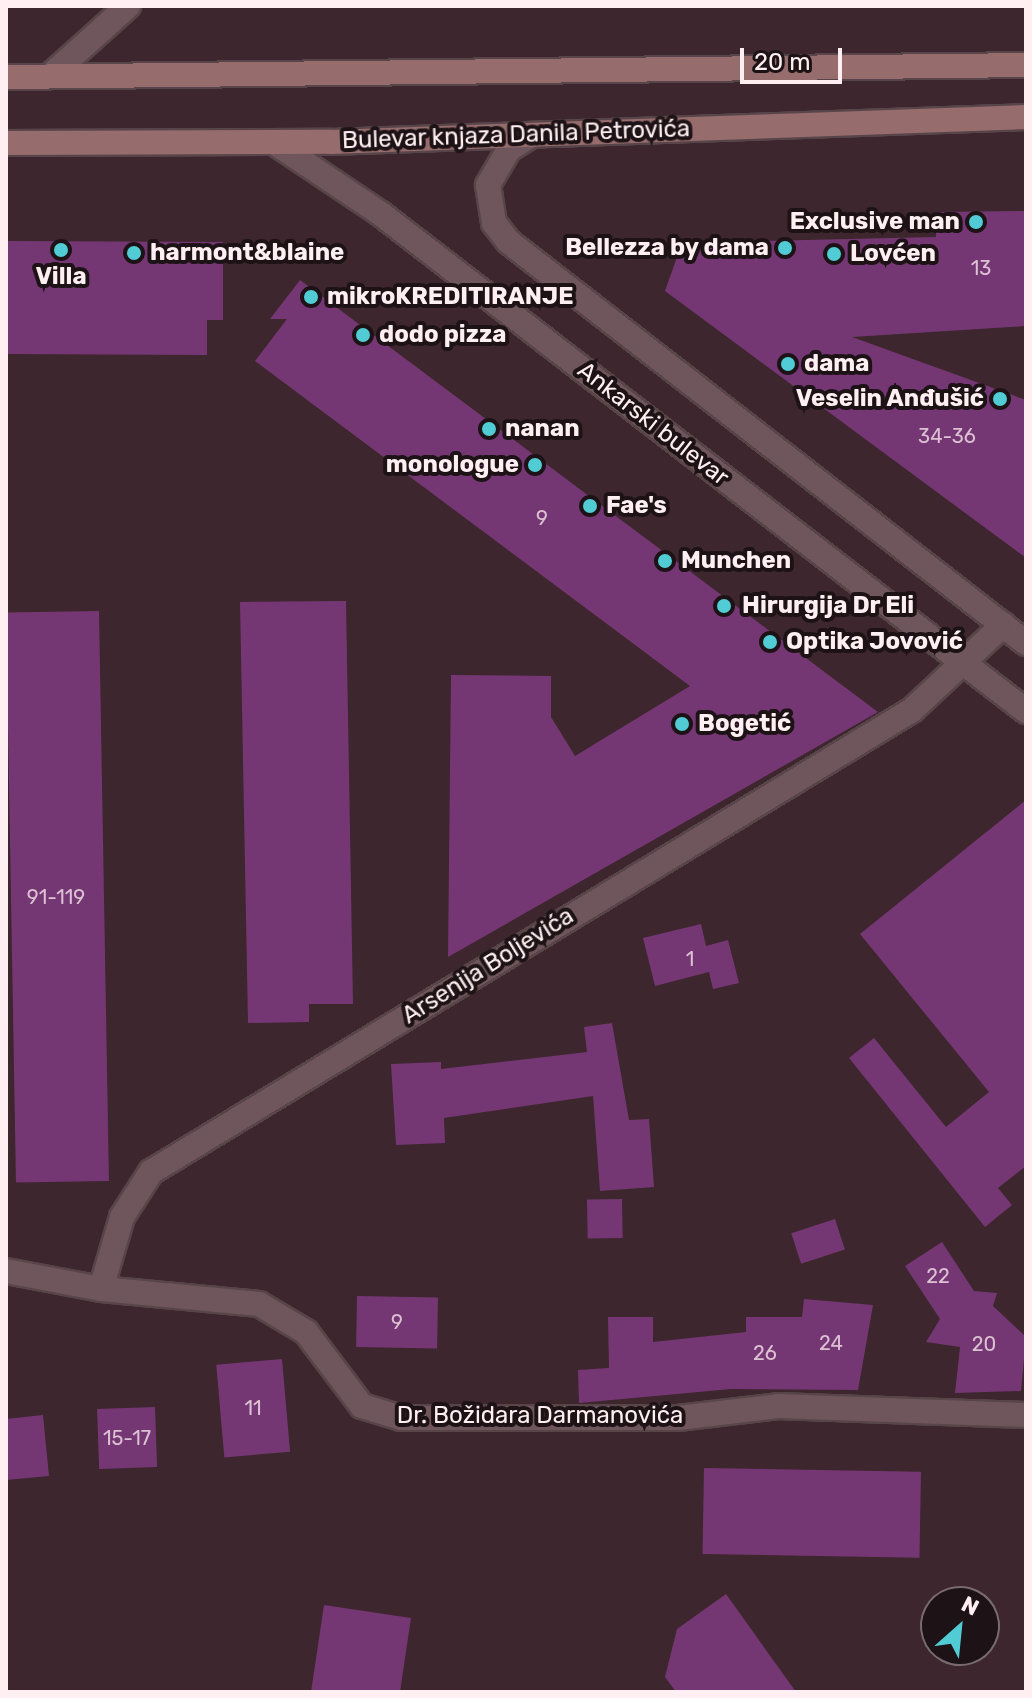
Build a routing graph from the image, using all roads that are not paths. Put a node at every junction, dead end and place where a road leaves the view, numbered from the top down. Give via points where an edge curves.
1 (128, 6) edge
2 (1026, 65) edge
3 (50, 76) junction
4 (6, 77) edge
5 (1026, 117) edge
6 (530, 136) junction
7 (6, 143) edge
8 (275, 143) junction
9 (1003, 625) junction
10 (1026, 643) edge
11 (966, 665) junction
12 (1026, 711) edge
13 (6, 1271) edge
14 (101, 1289) junction
15 (1026, 1415) edge

1 - 3 street
2 - 3 main road
3 - 4 main road
5 - 6 main road, Bulevar knjaza Danila Petrovića
6 - 8 main road, Bulevar knjaza Danila Petrovića
6 - 9 street via 509,149 488,185 494,223 509,242
7 - 8 main road, Bulevar knjaza Danila Petrovića
8 - 11 street, Ankarski bulevar via 381,214
9 - 10 street
9 - 11 street, Arsenija Boljevića
11 - 12 street, Ankarski bulevar
11 - 14 street, Arsenija Boljevića via 912,710 151,1172 122,1217
13 - 14 street
14 - 15 street, Dr. Božidara Darmanovića via 259,1304 306,1332 362,1406 401,1418 678,1418 778,1406

